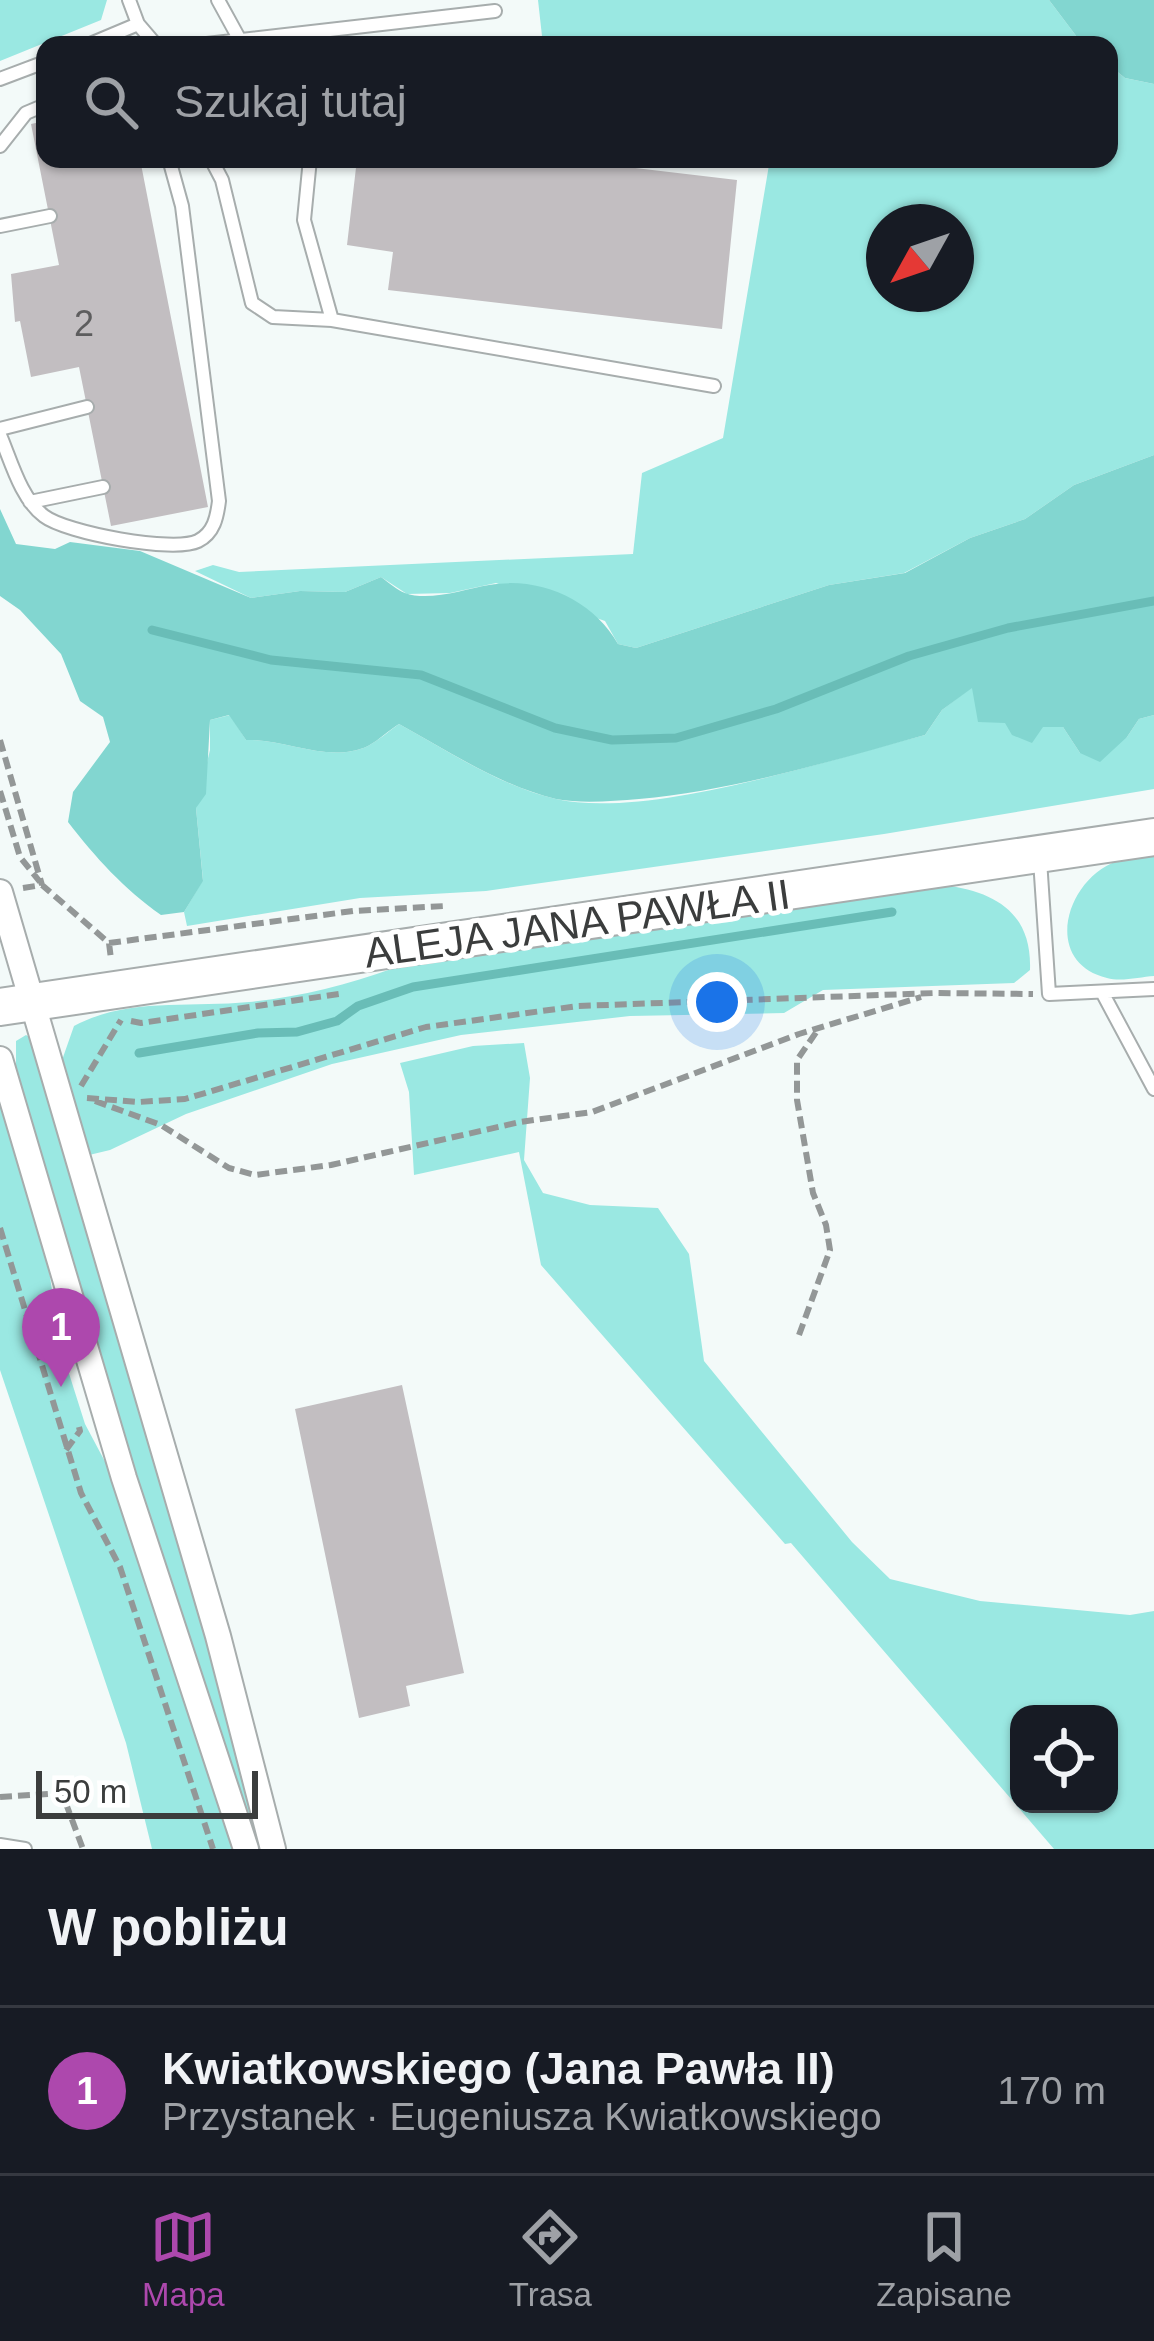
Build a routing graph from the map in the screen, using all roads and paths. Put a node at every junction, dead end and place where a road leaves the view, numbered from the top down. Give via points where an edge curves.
1 (129, 0) edge
2 (218, 0) edge
3 (495, 11) dead end
4 (138, 23) junction
5 (108, 36) edge
6 (149, 36) edge
7 (238, 36) edge
8 (290, 36) edge
9 (36, 65) edge
10 (0, 79) edge
11 (36, 110) edge
12 (0, 146) edge
13 (171, 168) edge
14 (216, 168) edge
15 (309, 168) edge
16 (50, 216) dead end
17 (0, 226) edge
18 (332, 320) junction
19 (714, 386) dead end
20 (87, 407) dead end
21 (0, 432) edge
22 (103, 487) dead end
23 (30, 502) junction
24 (0, 740) edge
25 (0, 790) edge
26 (1154, 837) edge
27 (1039, 853) junction
28 (42, 885) junction
29 (0, 893) edge
30 (450, 905) dead end
31 (1154, 989) edge
32 (1102, 992) junction
33 (936, 993) junction
34 (339, 994) dead end
35 (1049, 994) junction
36 (16, 1005) edge
37 (121, 1020) dead end
38 (823, 1027) junction
39 (0, 1059) edge
40 (1154, 1089) edge
41 (0, 1228) edge
42 (799, 1335) dead end
43 (0, 1797) edge
44 (0, 1845) edge
45 (25, 1849) edge
46 (83, 1849) edge
47 (213, 1849) edge
48 (246, 1849) edge
49 (273, 1849) edge

1 - 4 lane
2 - 7 lane
3 - 8 lane
4 - 5 lane
4 - 6 lane
9 - 10 lane
11 - 12 lane
13 - 23 lane via 186,231 216,522 197,542 167,544 59,525
14 - 18 lane via 252,303 273,317
15 - 18 lane via 304,220
16 - 17 lane
18 - 19 lane
20 - 21 lane
21 - 23 lane
22 - 23 lane
24 - 28 path
25 - 28 path via 20,857
26 - 27 street, ALEJA JANA PAWŁA II
27 - 35 lane
27 - 36 street, ALEJA JANA PAWŁA II
28 - 29 path
28 - 30 path via 109,943
29 - 36 street
31 - 32 lane
32 - 35 lane
32 - 40 lane
33 - 35 path
33 - 38 path
33 - 38 path via 500,1014 426,1027 185,1099 86,1098 161,1125 229,1168 255,1175 592,1112
34 - 37 path
36 - 49 street via 212,1614
38 - 42 path via 797,1060 796,1100 830,1250
39 - 48 street via 124,1478
41 - 47 path via 81,1493 120,1567
43 - 46 path via 62,1793
44 - 45 lane

